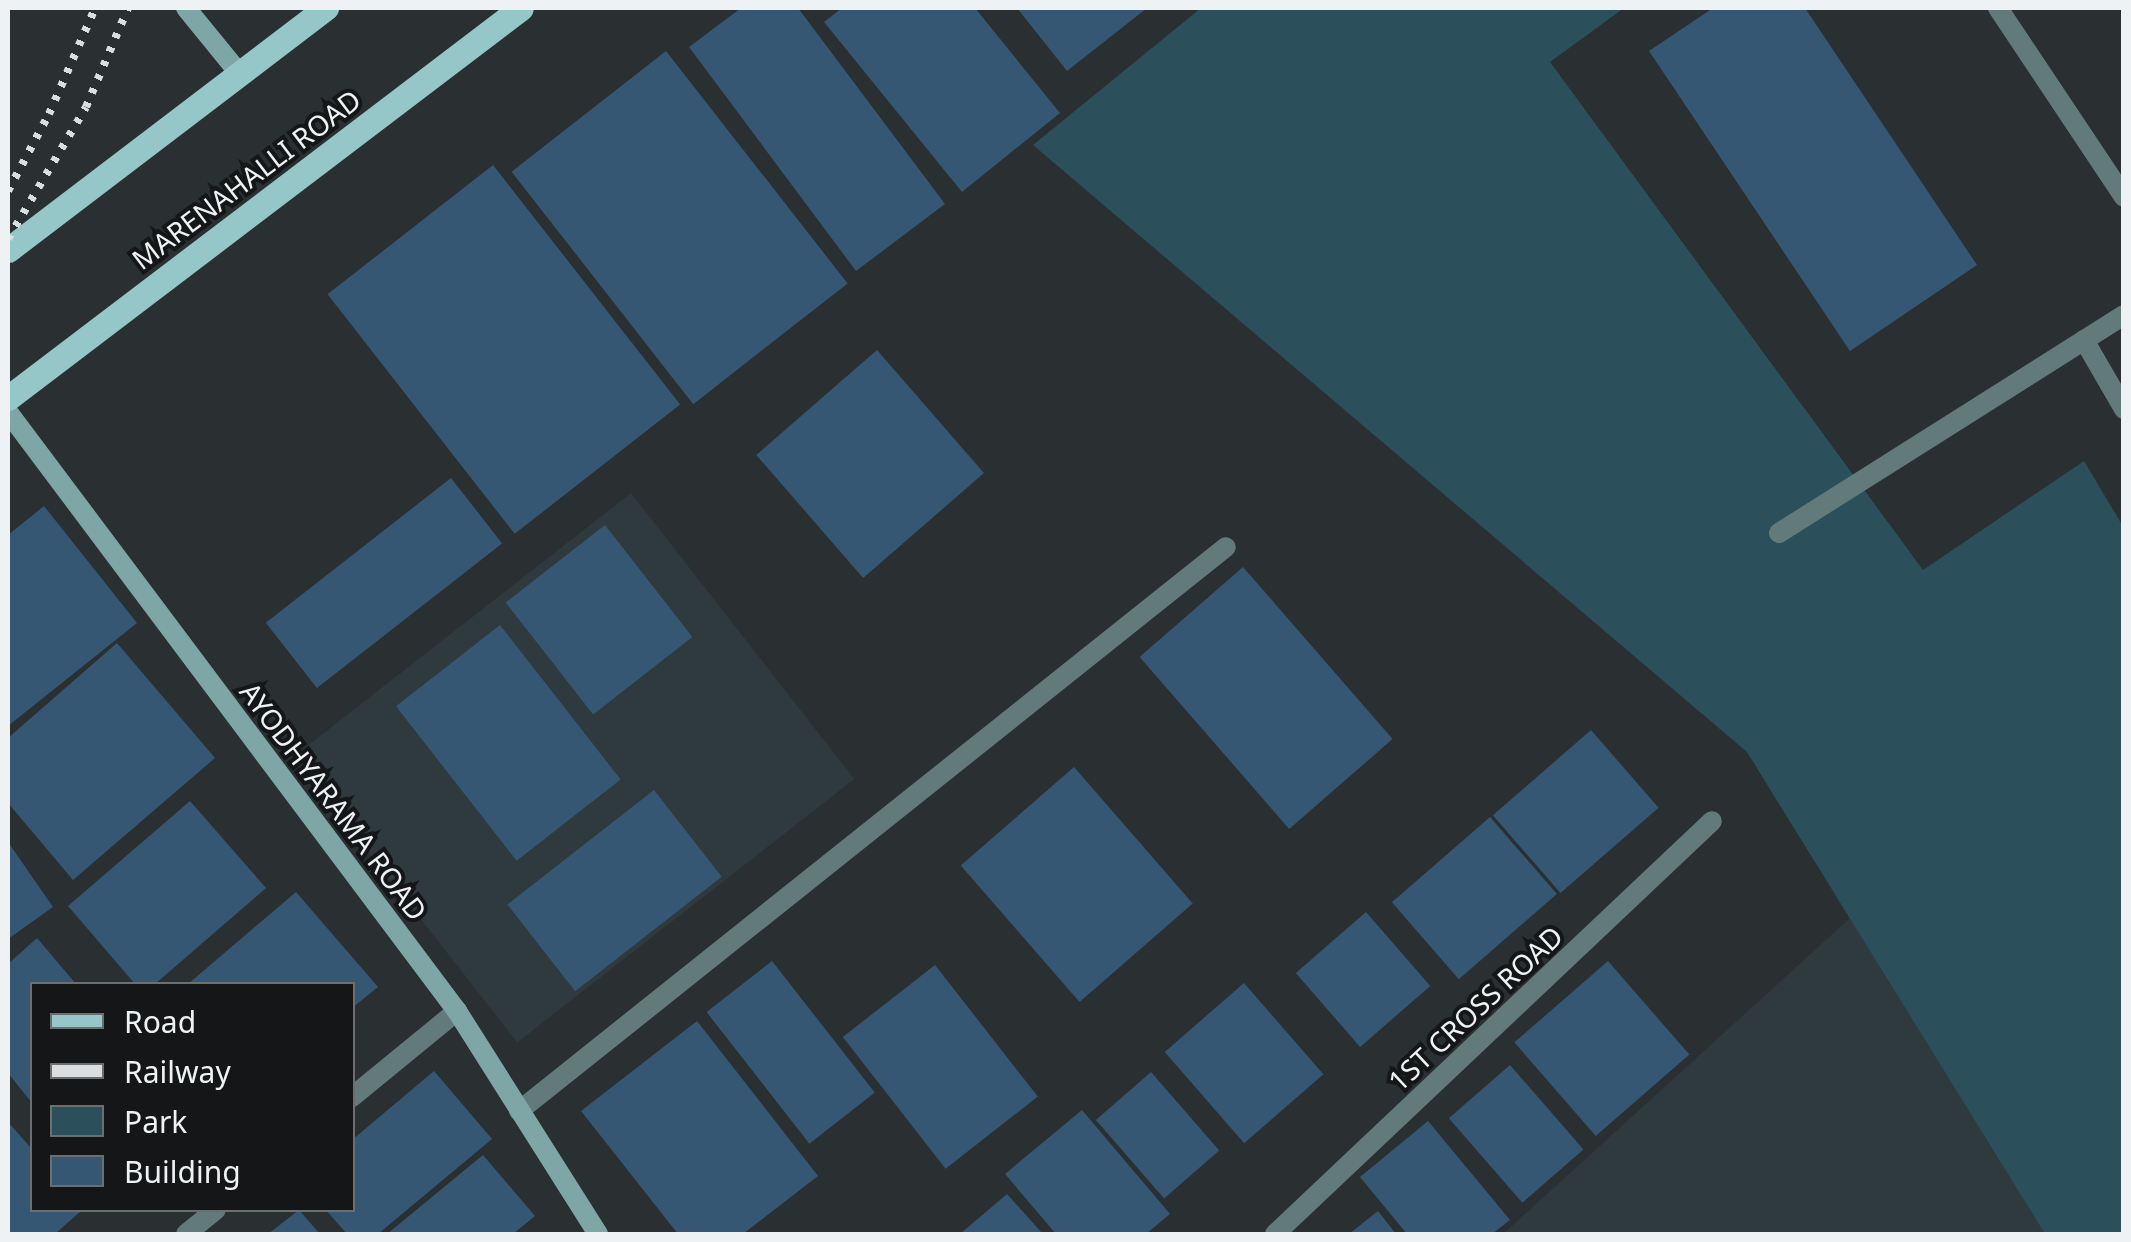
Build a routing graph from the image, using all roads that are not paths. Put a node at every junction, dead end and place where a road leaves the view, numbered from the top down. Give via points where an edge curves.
1 (186, 8) edge
2 (326, 8) edge
3 (521, 8) edge
4 (1998, 8) edge
5 (239, 73) junction
6 (2124, 197) edge
7 (8, 250) edge
8 (2124, 315) edge
9 (2084, 340) junction
10 (8, 398) edge
11 (2124, 409) edge
12 (8, 412) edge
13 (1779, 532) dead end
14 (1226, 548) dead end
15 (1712, 821) dead end
16 (457, 1011) junction
17 (355, 1095) edge
18 (519, 1110) junction
19 (214, 1212) edge
20 (186, 1234) edge
21 (598, 1234) edge
22 (1275, 1234) edge

1 - 5 street
2 - 5 main road
3 - 10 main road, MARENAHALLI ROAD
4 - 6 street
5 - 7 main road
8 - 9 street
9 - 11 street
9 - 13 street
12 - 16 street, AYODHYARAMA ROAD
14 - 18 street
15 - 22 street, 1ST CROSS ROAD
16 - 17 street
16 - 18 street, AYODHYARAMA ROAD
18 - 21 street, AYODHYARAMA ROAD
19 - 20 street

